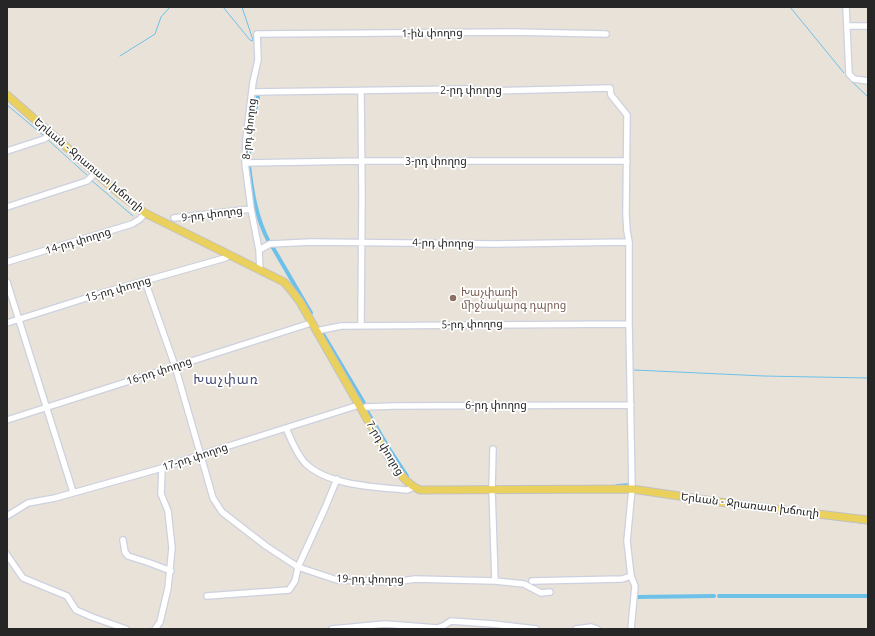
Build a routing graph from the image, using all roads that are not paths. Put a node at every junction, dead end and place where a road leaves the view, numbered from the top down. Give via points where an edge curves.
1 (846, 7) edge
2 (848, 26) junction
3 (868, 26) edge
4 (257, 34) joint
5 (606, 34) dead end
6 (868, 81) edge
7 (360, 91) junction
8 (252, 92) junction
9 (7, 95) edge
10 (48, 136) junction
11 (7, 150) edge
12 (361, 161) junction
13 (627, 161) junction
14 (245, 163) junction
15 (95, 173) junction
16 (7, 207) edge
17 (251, 209) junction
18 (145, 213) junction
19 (174, 218) dead end
20 (630, 242) junction
21 (362, 243) junction
22 (259, 250) junction
23 (229, 255) junction
24 (7, 262) edge
25 (260, 271) junction
26 (145, 281) junction
27 (7, 282) edge
28 (20, 319) junction
29 (7, 323) edge
30 (311, 323) junction
31 (629, 324) junction
32 (361, 326) junction
33 (316, 331) junction
34 (175, 366) junction
35 (631, 405) junction
36 (360, 407) junction
37 (46, 408) junction
38 (7, 420) edge
39 (286, 428) junction
40 (493, 449) dead end
41 (200, 454) junction
42 (162, 468) junction
43 (337, 479) junction
44 (414, 487) junction
45 (632, 489) junction
46 (492, 490) junction
47 (73, 492) junction
48 (7, 516) edge
49 (868, 520) edge
50 (123, 540) dead end
51 (7, 555) edge
52 (298, 567) junction
53 (171, 571) junction
54 (631, 576) junction
55 (495, 581) junction
56 (532, 581) dead end
57 (550, 592) dead end
58 (207, 596) dead end
59 (126, 629) edge
60 (155, 629) edge
61 (332, 629) edge
62 (536, 629) edge
63 (576, 629) edge
64 (597, 629) edge
65 (632, 629) edge

1 - 2 street
2 - 3 street
2 - 6 street via 849,74 854,79
4 - 5 street, 1-ին փողոց
4 - 8 street, 8-րդ փողոց via 258,60
7 - 8 street, 2-րդ փողոց
7 - 12 street
7 - 13 street, 2-րդ փողոց via 610,88 611,95 627,115
8 - 14 street, 8-րդ փողոց
9 - 10 main road, Երևան - Ջրառատ խճուղի
10 - 11 street
10 - 15 main road, Երևան - Ջրառատ խճուղի
12 - 13 street, 3-րդ փողոց
12 - 14 street, 3-րդ փողոց
12 - 21 street
13 - 20 street via 626,214
14 - 17 street, 8-րդ փողոց
15 - 16 street via 87,181
15 - 18 main road, Երևան - Ջրառատ խճուղի
17 - 19 street, 9-րդ փողոց
17 - 22 street, 8-րդ փողոց
18 - 23 main road, Երևան - Ջրառատ խճուղի
18 - 24 street, 14-րդ փողոց via 132,224
20 - 21 street, 4-րդ փողոց
20 - 31 street
21 - 22 street, 4-րդ փողոց via 283,243 270,244
21 - 32 street
22 - 25 street, 8-րդ փողոց
23 - 25 main road, Երևան - Ջրառատ խճուղի
23 - 26 street, 15-րդ փողոց
25 - 30 main road, 7-րդ փողոց via 284,282 300,302
26 - 28 street, 15-րդ փողոց
26 - 34 street, 19-րդ փողոց
27 - 28 street
28 - 29 street, 15-րդ փողոց
28 - 37 street
30 - 33 main road, 7-րդ փողոց
30 - 34 street, 16-րդ փողոց
31 - 32 street, 5-րդ փողոց
31 - 35 street
32 - 33 street, 5-րդ փողոց via 341,326
33 - 36 main road, 7-րդ փողոց
34 - 37 street, 16-րդ փողոց
34 - 41 street, 19-րդ փողոց
35 - 36 street, 6-րդ փողոց
35 - 45 street
36 - 39 street, 17-րդ փողոց
36 - 44 main road, 7-րդ փողոց via 394,466 406,482
37 - 38 street, 16-րդ փողոց
37 - 47 street
39 - 41 street, 17-րդ փողոց
39 - 43 street via 306,464 324,476
40 - 46 street
41 - 42 street, 17-րդ փողոց
41 - 52 street, 19-րդ փողոց via 213,498 222,512
42 - 47 street, 17-րդ փողոց
42 - 53 street via 161,494 168,511 172,548
43 - 44 street via 357,485 407,490
43 - 52 street
44 - 46 main road via 420,490
45 - 46 main road
45 - 49 main road, Երևան - Ջրառատ խճուղի
45 - 54 street via 627,541
46 - 55 street
47 - 48 street, 17-րդ փողոց via 28,503
50 - 53 street via 128,556
51 - 59 street via 23,578 67,596 76,610
52 - 55 street, 19-րդ փողոց via 337,580
52 - 58 street via 295,581 289,590
53 - 60 street via 160,622
54 - 56 street via 622,579
54 - 65 street via 635,586
55 - 57 street, 19-րդ փողոց via 524,584 541,593
61 - 62 street via 385,624 437,628 451,621
63 - 64 street

